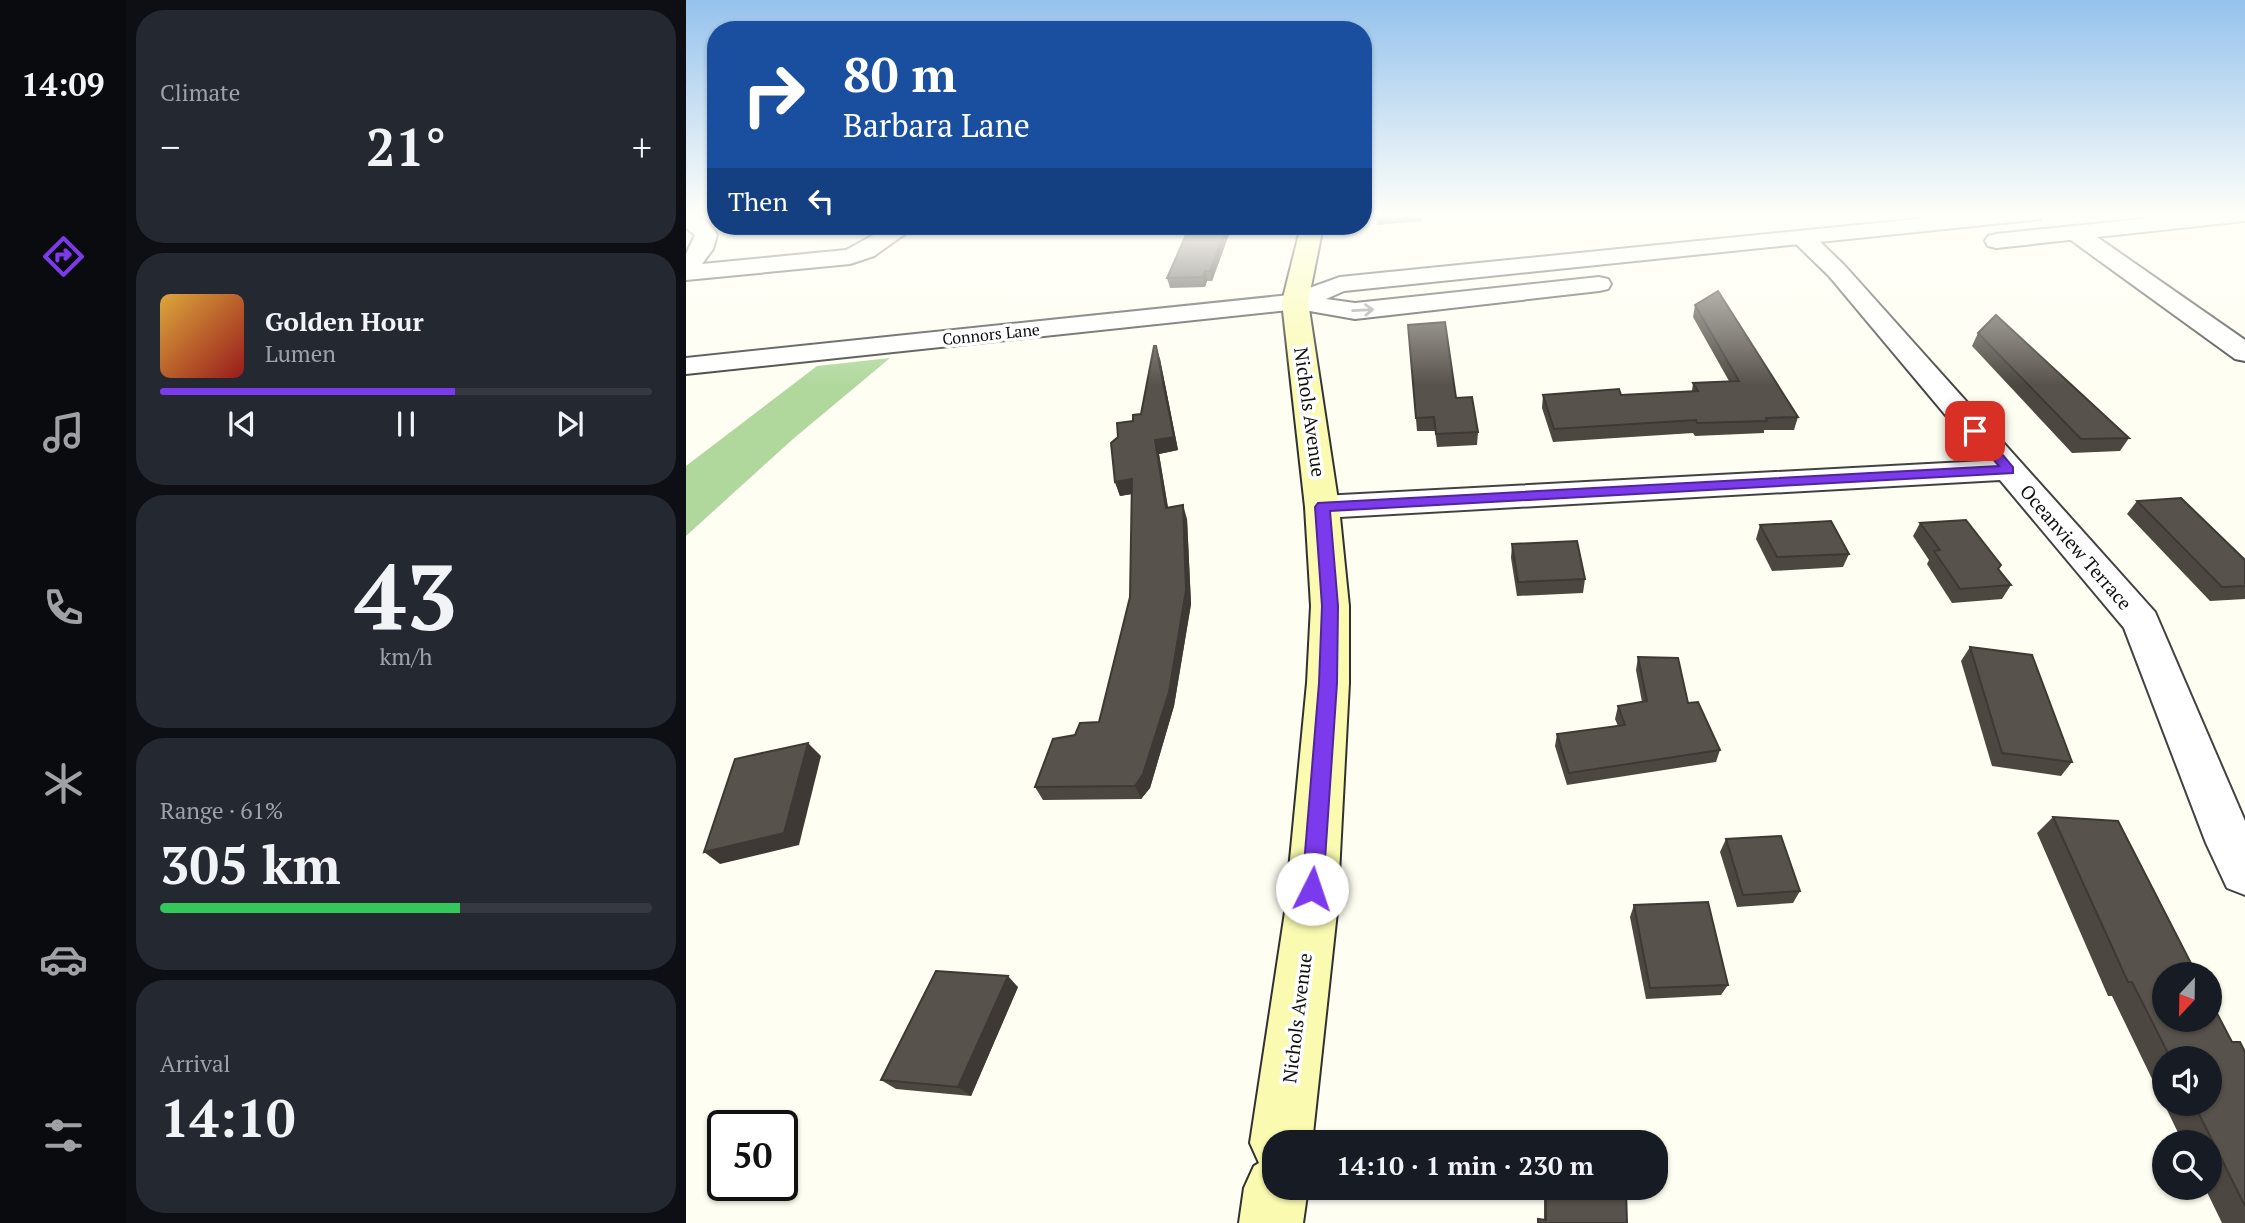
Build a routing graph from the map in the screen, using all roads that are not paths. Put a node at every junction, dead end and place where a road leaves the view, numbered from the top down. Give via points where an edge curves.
1 (1303, 271) edge
2 (1468, 271) edge
3 (1585, 271) edge
4 (1836, 271) edge
5 (2130, 271) edge
6 (1621, 282) dead end
7 (1594, 285) junction
8 (1296, 302) junction
9 (2245, 353) edge
10 (686, 366) edge
11 (2009, 470) junction
12 (1322, 507) junction
13 (2240, 852) edge
14 (1283, 1130) edge
15 (1274, 1200) edge
16 (1271, 1223) edge

1 - 8 main road, Nichols Avenue
2 - 8 street via 1340,284
3 - 7 street
4 - 11 street, Oceanview Terrace
5 - 9 street
6 - 7 street
8 -> 7 street via 1355,311
8 - 10 street, Connors Lane
8 - 12 main road, Nichols Avenue
11 - 12 street
11 - 13 street, Oceanview Terrace via 2141,622
12 - 14 main road, Nichols Avenue via 1330,606 1328,683 1311,912
15 - 16 main road

